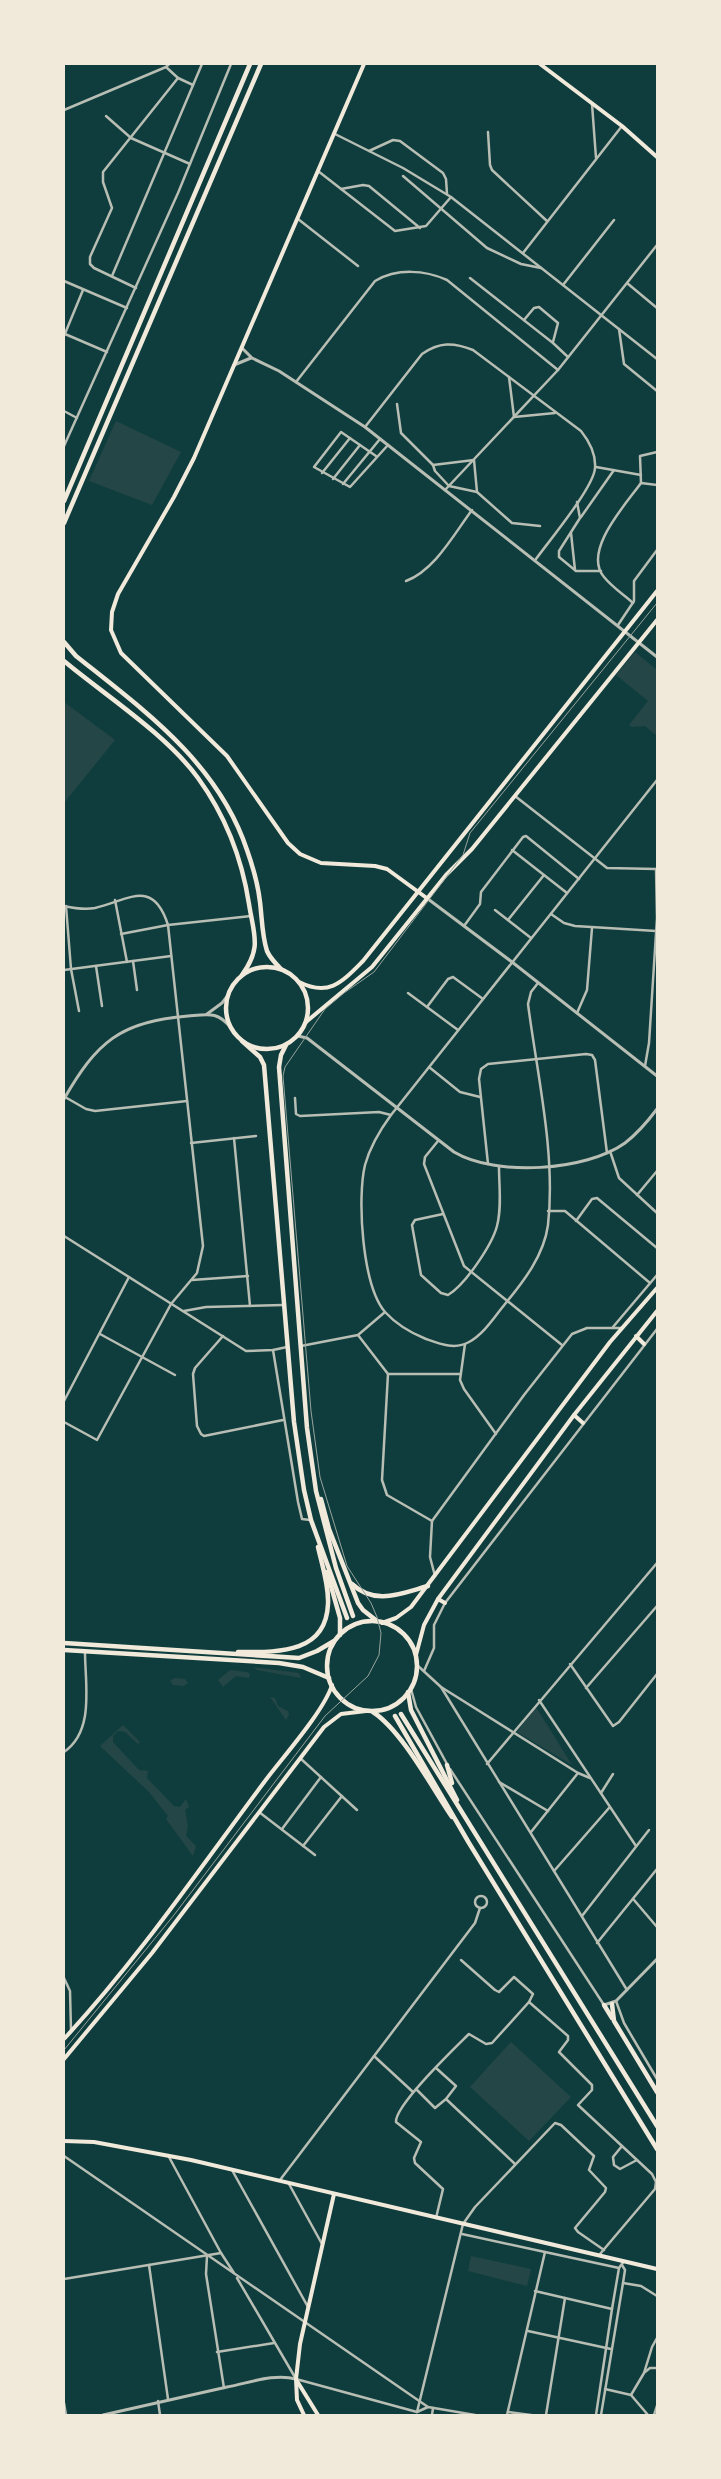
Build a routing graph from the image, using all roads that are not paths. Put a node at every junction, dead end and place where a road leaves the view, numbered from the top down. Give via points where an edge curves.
1 (169, 64) edge
2 (202, 64) edge
3 (231, 64) edge
4 (250, 64) edge
5 (261, 64) edge
6 (364, 64) edge
7 (540, 64) edge
8 (166, 67) junction
9 (178, 78) junction
10 (193, 85) junction
11 (592, 102) junction
12 (64, 110) edge
13 (106, 116) dead end
14 (622, 126) junction
15 (488, 132) dead end
16 (335, 134) junction
17 (132, 138) junction
18 (369, 151) junction
19 (164, 153) junction
20 (657, 157) edge
21 (596, 158) junction
22 (190, 164) junction
23 (318, 171) junction
24 (403, 176) dead end
25 (341, 189) junction
26 (447, 194) junction
27 (451, 197) junction
28 (442, 208) junction
29 (298, 218) junction
30 (614, 220) dead end
31 (547, 221) junction
32 (420, 228) junction
33 (657, 245) edge
34 (523, 253) junction
35 (358, 266) dead end
36 (543, 269) junction
37 (112, 277) junction
38 (470, 278) dead end
39 (64, 281) edge
40 (627, 283) junction
41 (563, 285) junction
42 (136, 288) junction
43 (83, 290) junction
44 (126, 308) junction
45 (657, 308) edge
46 (601, 315) junction
47 (524, 320) junction
48 (619, 329) junction
49 (64, 334) edge
50 (553, 343) junction
51 (241, 346) junction
52 (107, 352) junction
53 (568, 357) junction
54 (252, 358) junction
55 (657, 360) edge
56 (233, 366) junction
57 (558, 370) junction
58 (509, 377) junction
59 (296, 382) junction
60 (657, 391) edge
61 (534, 395) junction
62 (397, 404) dead end
63 (64, 411) edge
64 (556, 412) junction
65 (514, 417) junction
66 (77, 418) junction
67 (364, 427) junction
68 (350, 438) junction
69 (380, 439) junction
70 (388, 444) junction
71 (360, 445) junction
72 (64, 446) edge
73 (369, 451) junction
74 (657, 452) edge
75 (376, 456) junction
76 (474, 460) junction
77 (433, 465) junction
78 (596, 467) junction
79 (614, 470) junction
80 (322, 474) junction
81 (642, 475) junction
82 (333, 479) junction
83 (641, 483) junction
84 (342, 484) junction
85 (657, 484) edge
86 (449, 486) junction
87 (445, 490) junction
88 (477, 492) junction
89 (64, 501) edge
90 (577, 502) junction
91 (472, 510) junction
92 (580, 518) junction
93 (64, 523) edge
94 (540, 526) dead end
95 (571, 532) junction
96 (657, 550) edge
97 (536, 560) junction
98 (576, 571) junction
99 (600, 571) junction
100 (406, 581) dead end
101 (657, 591) edge
102 (633, 603) junction
103 (657, 620) edge
104 (618, 626) junction
105 (626, 632) junction
106 (64, 642) edge
107 (639, 643) junction
108 (657, 657) edge
109 (64, 661) edge
110 (657, 780) edge
111 (515, 796) junction
112 (512, 850) junction
113 (595, 859) junction
114 (657, 870) edge
115 (544, 875) junction
116 (579, 878) junction
117 (419, 892) junction
118 (567, 893) junction
119 (428, 899) junction
120 (115, 900) junction
121 (65, 906) edge
122 (495, 910) dead end
123 (551, 914) junction
124 (251, 916) junction
125 (657, 918) edge
126 (508, 920) junction
127 (168, 925) junction
128 (464, 926) junction
129 (592, 928) junction
130 (656, 930) edge
131 (121, 934) junction
132 (531, 938) junction
133 (171, 956) junction
134 (133, 961) junction
135 (127, 962) junction
136 (512, 962) junction
137 (96, 966) junction
138 (72, 969) junction
139 (281, 969) junction
140 (64, 970) edge
141 (242, 976) junction
142 (299, 982) junction
143 (538, 983) junction
144 (137, 990) dead end
145 (408, 993) dead end
146 (228, 994) junction
147 (652, 994) junction
148 (657, 994) edge
149 (483, 999) junction
150 (102, 1006) dead end
151 (427, 1007) junction
152 (79, 1011) dead end
153 (206, 1014) junction
154 (576, 1014) junction
155 (177, 1017) junction
156 (306, 1022) junction
157 (232, 1030) junction
158 (458, 1030) junction
159 (298, 1036) junction
160 (242, 1041) junction
161 (286, 1045) junction
162 (535, 1059) junction
163 (645, 1066) junction
164 (429, 1067) junction
165 (657, 1076) edge
166 (480, 1097) junction
167 (64, 1098) edge
168 (295, 1098) dead end
169 (186, 1101) junction
170 (396, 1109) junction
171 (657, 1109) edge
172 (391, 1115) junction
173 (256, 1136) dead end
174 (234, 1138) junction
175 (438, 1141) junction
176 (191, 1142) junction
177 (608, 1152) junction
178 (488, 1165) junction
179 (548, 1165) junction
180 (499, 1167) junction
181 (657, 1171) edge
182 (637, 1195) junction
183 (548, 1211) junction
184 (657, 1213) edge
185 (443, 1214) junction
186 (576, 1221) junction
187 (64, 1236) edge
188 (657, 1248) edge
189 (471, 1272) junction
190 (657, 1275) edge
191 (248, 1276) junction
192 (129, 1277) junction
193 (192, 1280) junction
194 (650, 1283) junction
195 (657, 1288) edge
196 (507, 1301) junction
197 (171, 1304) junction
198 (284, 1305) junction
199 (250, 1306) junction
200 (183, 1311) junction
201 (657, 1311) edge
202 (385, 1312) junction
203 (612, 1328) junction
204 (623, 1328) junction
205 (657, 1329) edge
206 (99, 1334) junction
207 (223, 1336) junction
208 (358, 1336) junction
209 (636, 1336) junction
210 (465, 1344) junction
211 (644, 1344) junction
212 (562, 1345) junction
213 (300, 1346) junction
214 (287, 1347) junction
215 (273, 1350) junction
216 (142, 1357) junction
217 (388, 1374) junction
218 (460, 1374) junction
219 (175, 1375) dead end
220 (64, 1401) edge
221 (574, 1415) junction
222 (284, 1420) junction
223 (64, 1422) edge
224 (583, 1423) junction
225 (496, 1434) junction
226 (313, 1469) junction
227 (311, 1520) junction
228 (432, 1521) junction
229 (316, 1533) junction
230 (657, 1563) edge
231 (435, 1576) junction
232 (350, 1583) junction
233 (428, 1586) junction
234 (438, 1599) junction
235 (445, 1603) junction
236 (657, 1606) edge
237 (353, 1616) dead end
238 (347, 1618) dead end
239 (380, 1622) junction
240 (339, 1637) junction
241 (64, 1643) edge
242 (64, 1650) edge
243 (85, 1652) junction
244 (199, 1652) junction
245 (416, 1655) junction
246 (570, 1664) junction
247 (417, 1665) junction
248 (424, 1671) junction
249 (657, 1674) edge
250 (329, 1678) junction
251 (332, 1685) junction
252 (441, 1687) junction
253 (586, 1688) junction
254 (409, 1691) junction
255 (539, 1700) junction
256 (366, 1711) junction
257 (372, 1711) junction
258 (400, 1714) dead end
259 (395, 1716) dead end
260 (511, 1733) junction
261 (64, 1752) edge
262 (300, 1758) junction
263 (487, 1764) junction
264 (447, 1765) junction
265 (578, 1773) junction
266 (613, 1774) dead end
267 (321, 1777) junction
268 (590, 1778) junction
269 (498, 1782) junction
270 (454, 1791) junction
271 (601, 1793) junction
272 (342, 1796) junction
273 (460, 1808) junction
274 (609, 1808) junction
275 (357, 1810) dead end
276 (548, 1811) junction
277 (259, 1812) junction
278 (282, 1829) junction
279 (649, 1830) dead end
280 (531, 1832) junction
281 (469, 1843) junction
282 (302, 1846) junction
283 (636, 1846) junction
284 (316, 1856) dead end
285 (657, 1869) edge
286 (554, 1871) junction
287 (634, 1900) junction
288 (480, 1908) junction
289 (582, 1916) junction
290 (657, 1927) edge
291 (597, 1943) junction
292 (657, 1959) edge
293 (461, 1960) dead end
294 (64, 1978) edge
295 (627, 1990) junction
296 (529, 2002) junction
297 (614, 2003) junction
298 (604, 2005) junction
299 (614, 2021) junction
300 (71, 2031) junction
301 (64, 2039) edge
302 (374, 2056) junction
303 (64, 2059) edge
304 (436, 2068) junction
305 (657, 2079) edge
306 (416, 2089) junction
307 (413, 2092) junction
308 (657, 2092) edge
309 (446, 2099) junction
310 (657, 2126) edge
311 (64, 2141) edge
312 (622, 2146) junction
313 (657, 2149) edge
314 (64, 2156) edge
315 (169, 2157) junction
316 (637, 2160) junction
317 (515, 2164) junction
318 (232, 2170) junction
319 (280, 2180) junction
320 (288, 2182) junction
321 (334, 2194) junction
322 (436, 2218) junction
323 (463, 2224) junction
324 (462, 2234) junction
325 (322, 2244) junction
326 (604, 2250) junction
327 (545, 2252) junction
328 (221, 2253) junction
329 (600, 2254) junction
330 (207, 2256) junction
331 (624, 2260) junction
332 (149, 2265) junction
333 (622, 2265) junction
334 (619, 2268) junction
335 (657, 2269) edge
336 (624, 2270) junction
337 (236, 2276) junction
338 (64, 2279) edge
339 (623, 2283) junction
340 (535, 2291) junction
341 (657, 2296) edge
342 (565, 2298) junction
343 (308, 2307) junction
344 (612, 2309) junction
345 (304, 2321) junction
346 (528, 2331) junction
347 (559, 2338) junction
348 (657, 2338) edge
349 (274, 2342) junction
350 (605, 2348) junction
351 (611, 2349) junction
352 (217, 2352) junction
353 (657, 2368) edge
354 (644, 2373) junction
355 (296, 2379) junction
356 (224, 2388) junction
357 (605, 2388) junction
358 (631, 2395) junction
359 (168, 2399) junction
360 (158, 2401) junction
361 (420, 2401) junction
362 (64, 2404) edge
363 (428, 2407) junction
364 (433, 2408) junction
365 (657, 2409) edge
366 (417, 2412) junction
367 (508, 2414) edge
368 (66, 2415) edge
369 (105, 2415) edge
370 (160, 2415) edge
371 (304, 2415) edge
372 (318, 2415) edge
373 (432, 2415) edge
374 (475, 2415) edge
375 (531, 2415) edge
376 (546, 2415) edge
377 (596, 2415) edge
378 (601, 2415) edge
379 (648, 2415) edge
380 (654, 2415) edge

1 - 8 street
2 - 10 street
3 - 22 street
4 - 89 highway
5 - 93 highway
6 - 16 main road
7 - 11 main road
8 - 9 street
8 - 12 street
9 - 10 street
9 - 17 street
10 - 19 street
11 - 14 main road
11 - 21 street
13 - 17 street
14 - 20 main road
14 - 21 street
15 - 31 street via 492,170
16 - 18 street
16 - 23 main road
17 - 19 street
17 - 37 street via 103,172 112,208 90,257 94,268
18 - 26 street
18 - 26 street via 393,140 404,142 443,173
19 - 22 street
19 - 37 street
21 - 31 street
22 - 42 street
23 - 25 street
23 - 29 main road
24 - 28 street
25 - 32 street via 393,230
25 - 32 street via 369,186
26 - 27 street
27 - 28 street
27 - 34 street
28 - 32 street via 426,226
28 - 36 street via 494,252
29 - 35 street
29 - 51 main road
30 - 41 street
31 - 34 street
33 - 40 street
34 - 36 street
36 - 41 street
37 - 42 street
38 - 47 street
39 - 43 street
40 - 45 street
40 - 46 street
41 - 46 street
42 - 44 street
43 - 44 street
43 - 49 street
44 - 52 street
46 - 48 street
46 - 53 street
47 - 50 street
47 - 50 street via 534,308 539,307 558,324
48 - 55 street
48 - 60 street via 624,364
49 - 52 street
50 - 53 street
51 - 54 street
51 - 56 main road
52 - 66 street
53 - 57 street
54 - 56 street
54 - 59 street
56 - 117 main road via 184,477 118,594 110,630 114,642 121,653 235,765 294,850 322,863 386,869
57 - 59 street via 447,280 434,274 413,272 386,275 375,281
57 - 61 street
58 - 61 street
58 - 65 street
58 - 67 street via 461,345 434,346 414,364
59 - 67 street
61 - 64 street
61 - 65 street
62 - 77 street via 401,433
63 - 66 street
64 - 65 street
64 - 78 street via 582,432
65 - 76 street
66 - 72 street
67 - 69 street
68 - 71 street
68 - 80 street
68 - 80 street via 343,433 338,434 315,464 316,470
69 - 70 street
69 - 73 street
70 - 75 street
70 - 87 street
71 - 73 street
71 - 82 street
73 - 75 street
73 - 84 street
74 - 81 street via 640,456
75 - 84 street via 352,486
76 - 77 street
76 - 86 street
76 - 88 street
77 - 86 street
78 - 79 street
78 - 90 street
79 - 81 street
79 - 92 street
80 - 82 street
81 - 83 street
82 - 84 street
83 - 85 street
83 - 99 street via 601,540
86 - 87 street
86 - 88 street
87 - 91 street
88 - 94 street via 512,523
90 - 92 street
90 - 97 street
91 - 97 street
91 - 100 street via 429,566
92 - 95 street
95 - 98 street
95 - 98 street via 559,551 559,557
96 - 102 street via 634,581
97 - 104 street
98 - 99 street
99 - 102 street
101 - 105 main road
102 - 104 street
103 - 107 main road
104 - 105 street
105 - 107 street
105 - 117 main road
106 - 139 highway via 76,656 168,732 192,755 214,784 247,850 260,899 267,950
107 - 108 street
107 - 111 main road
109 - 124 highway via 161,740 198,778 233,841
110 - 113 street
111 - 113 street
111 - 119 main road
112 - 115 street
112 - 116 street via 526,836
112 - 128 street via 481,892 480,904
113 - 114 street via 607,868
113 - 116 street
114 - 125 street
115 - 118 street
115 - 126 street
116 - 118 street
117 - 119 main road
117 - 142 main road via 363,961 344,978 321,990
118 - 123 street
119 - 128 street
119 - 156 main road via 372,967
120 - 121 street via 94,908
120 - 127 street via 138,894 147,896 160,907
120 - 131 street
121 - 138 street
122 - 126 street
123 - 129 street via 569,925
123 - 132 street
124 - 127 street
124 - 141 highway via 255,953
125 - 130 street
126 - 132 street
127 - 131 street
127 - 133 street
128 - 136 street
129 - 130 street
129 - 154 street via 587,990
130 - 147 street
131 - 135 street
132 - 136 street
133 - 134 street
133 - 155 street
134 - 135 street
134 - 144 street
135 - 137 street
136 - 143 street
136 - 149 street
137 - 138 street
137 - 150 street
138 - 140 street
138 - 152 street
139 - 141 highway via 265,967
139 - 142 highway
141 - 146 highway
142 - 156 highway via 307,997
143 - 154 street
143 - 162 street via 528,1004
145 - 151 street
146 - 153 street via 222,1003
146 - 157 highway via 226,1008
147 - 148 street
147 - 163 street
149 - 151 street via 450,977
149 - 158 street
151 - 158 street
153 - 155 street
153 - 157 street via 218,1016
154 - 163 street
155 - 167 street via 157,1019 118,1033 95,1052
155 - 169 street
156 - 159 highway
157 - 160 highway
158 - 164 street
159 - 161 highway
159 - 170 street via 307,1038
160 - 161 highway via 268,1050
160 - 198 highway via 264,1065
161 - 213 highway via 279,1067
162 - 166 street via 485,1066 480,1073
162 - 177 street via 586,1054 594,1057
162 - 179 street
163 - 165 street
164 - 166 street via 460,1092
164 - 170 street
166 - 178 street
167 - 169 street via 86,1109 96,1110
168 - 172 street via 296,1114 300,1116 379,1112
169 - 176 street
170 - 172 street
170 - 175 street
171 - 177 street via 633,1136
172 - 202 street via 366,1162 362,1208 374,1293
173 - 174 street
174 - 176 street
174 - 191 street
175 - 178 street via 461,1156
175 - 185 street via 424,1164
176 - 193 street via 203,1246
177 - 179 street via 582,1161
177 - 182 street via 619,1178
178 - 180 street
179 - 180 street
179 - 183 street
180 - 189 street via 497,1226
181 - 182 street
182 - 184 street
183 - 186 street via 562,1210
183 - 196 street via 548,1228 538,1258
185 - 189 street via 462,1262
185 - 189 street via 412,1223 421,1275 441,1293 448,1295
186 - 188 street via 597,1198
186 - 194 street
187 - 192 street
189 - 196 street
190 - 194 street
191 - 193 street
191 - 199 street
192 - 197 street
192 - 206 street
193 - 197 street
194 - 203 street
195 - 204 main road
196 - 210 street via 481,1333
196 - 212 street
197 - 200 street
197 - 216 street
198 - 199 street
198 - 214 highway
199 - 200 street
200 - 207 street
201 - 209 main road
202 - 208 street
202 - 210 street via 424,1338 445,1345
203 - 204 street
203 - 212 street via 578,1331
204 - 231 main road
205 - 211 street
206 - 216 street
206 - 220 street
207 - 215 street via 246,1351
207 - 222 street via 193,1374 200,1434 204,1436
208 - 213 street
208 - 217 street
209 - 211 main road
209 - 221 main road
210 - 218 street
211 - 224 street
212 - 225 street
213 - 226 highway
214 - 215 street
214 - 227 highway via 294,1422
215 - 222 street
216 - 219 street
216 - 223 street via 98,1440
217 - 218 street
217 - 228 street via 382,1480 387,1495
218 - 225 street via 464,1389
221 - 224 main road
221 - 234 main road
222 - 227 street via 302,1519
224 - 235 street
225 - 228 street
226 - 232 highway via 329,1529
226 - 237 highway via 326,1533
227 - 229 highway
228 - 231 street via 430,1557
229 - 238 highway
229 - 240 highway via 339,1612
229 - 244 highway via 328,1604 326,1617 313,1638 294,1649 279,1652
230 - 246 street
231 - 233 main road
232 - 233 highway via 368,1594 384,1597
232 - 239 highway via 363,1610
233 - 239 main road via 405,1612
234 - 235 main road
234 - 245 main road via 424,1625
235 - 248 street via 434,1625 434,1648
236 - 253 street
239 - 240 highway via 358,1624
239 - 245 highway via 392,1626 407,1638
240 - 244 highway via 299,1658
240 - 250 highway via 328,1662
241 - 244 highway
242 - 243 highway
243 - 250 highway via 279,1663 302,1667
243 - 261 street via 84,1723 80,1735
245 - 247 highway
246 - 253 street
246 - 255 street
247 - 248 street
247 - 254 highway
248 - 252 street
249 - 253 street via 613,1726
250 - 251 highway
251 - 256 highway via 345,1701
251 - 300 main road via 327,1698 124,1970
252 - 260 street
252 - 263 street
254 - 257 highway via 396,1704
254 - 264 street
254 - 270 highway via 411,1710
255 - 260 street
255 - 268 street
256 - 257 highway
256 - 262 main road via 350,1712 332,1720
257 - 281 highway via 396,1733
258 - 273 highway
259 - 281 highway
260 - 263 street
260 - 265 street
262 - 267 street
262 - 277 main road
263 - 269 street
264 - 270 highway
264 - 298 street
265 - 268 street
265 - 276 street
266 - 271 street
267 - 272 street
267 - 278 street
268 - 271 street
269 - 276 street
269 - 280 street
270 - 273 highway
271 - 274 street
272 - 275 street
272 - 282 street
273 - 310 highway
274 - 283 street
274 - 286 street
276 - 280 street
277 - 278 street
277 - 303 main road via 152,1953
278 - 282 street
279 - 283 street
280 - 286 street
281 - 313 highway
282 - 284 street
283 - 289 street
285 - 287 street
286 - 289 street
287 - 290 street
287 - 291 street
288 - 288 street via 487,1904 483,1896 474,1900
288 - 302 street via 475,1923
289 - 291 street
291 - 295 street
292 - 295 street
293 - 296 street via 499,1992 510,1979 518,1979 532,1991
294 - 300 street via 70,1992
295 - 297 street
296 - 304 street via 492,2042 486,2044 469,2034
296 - 312 street via 568,2036 559,2052 592,2085 592,2090 578,2105
297 - 298 street
297 - 299 highway
297 - 305 street
298 - 299 highway
299 - 308 highway
300 - 301 main road
302 - 307 street
302 - 319 street
304 - 306 street
304 - 309 street via 456,2086
306 - 307 street
306 - 309 street via 435,2108
307 - 322 street via 396,2120 422,2142 414,2158 415,2163 443,2189
309 - 317 street
311 - 315 main road via 94,2142
312 - 316 street
312 - 316 street via 613,2156 614,2164 620,2169
314 - 330 street
315 - 318 main road
315 - 328 street
316 - 326 street via 652,2174 655,2188
317 - 323 street
317 - 326 street via 555,2123 592,2154 594,2158 589,2170 606,2188 575,2228
318 - 319 main road
318 - 343 street
319 - 320 main road
320 - 321 main road
320 - 325 street
321 - 322 main road
321 - 325 main road
322 - 323 main road
323 - 324 street
323 - 329 main road
324 - 327 street
324 - 361 street
325 - 343 main road
326 - 329 street
327 - 334 street
327 - 340 street
328 - 330 street
328 - 337 street
329 - 331 main road
330 - 332 street
330 - 337 street
330 - 352 street via 206,2274
331 - 333 street
331 - 335 main road
332 - 338 street
332 - 359 street
333 - 334 street
333 - 336 street
334 - 336 street
334 - 344 street
336 - 339 street
337 - 345 street
337 - 349 street
339 - 341 street via 641,2286
339 - 351 street
340 - 342 street
340 - 346 street
342 - 344 street
342 - 347 street
343 - 345 main road
344 - 350 street
345 - 355 main road
345 - 361 street
346 - 347 street
346 - 367 street
347 - 350 street
347 - 376 street
348 - 354 street
349 - 352 street
349 - 355 street
350 - 351 street
350 - 377 street
351 - 357 street
352 - 356 street
353 - 354 street via 650,2368
354 - 358 street
355 - 356 street via 265,2379
355 - 366 street
355 - 371 main road via 297,2400
355 - 372 main road
356 - 359 street
357 - 358 street
357 - 378 street
358 - 379 street
359 - 360 street
360 - 369 street
360 - 370 street
361 - 363 street
361 - 366 street
362 - 368 street
363 - 364 street
363 - 366 street
364 - 373 street
364 - 374 street
365 - 380 street
367 - 375 street

